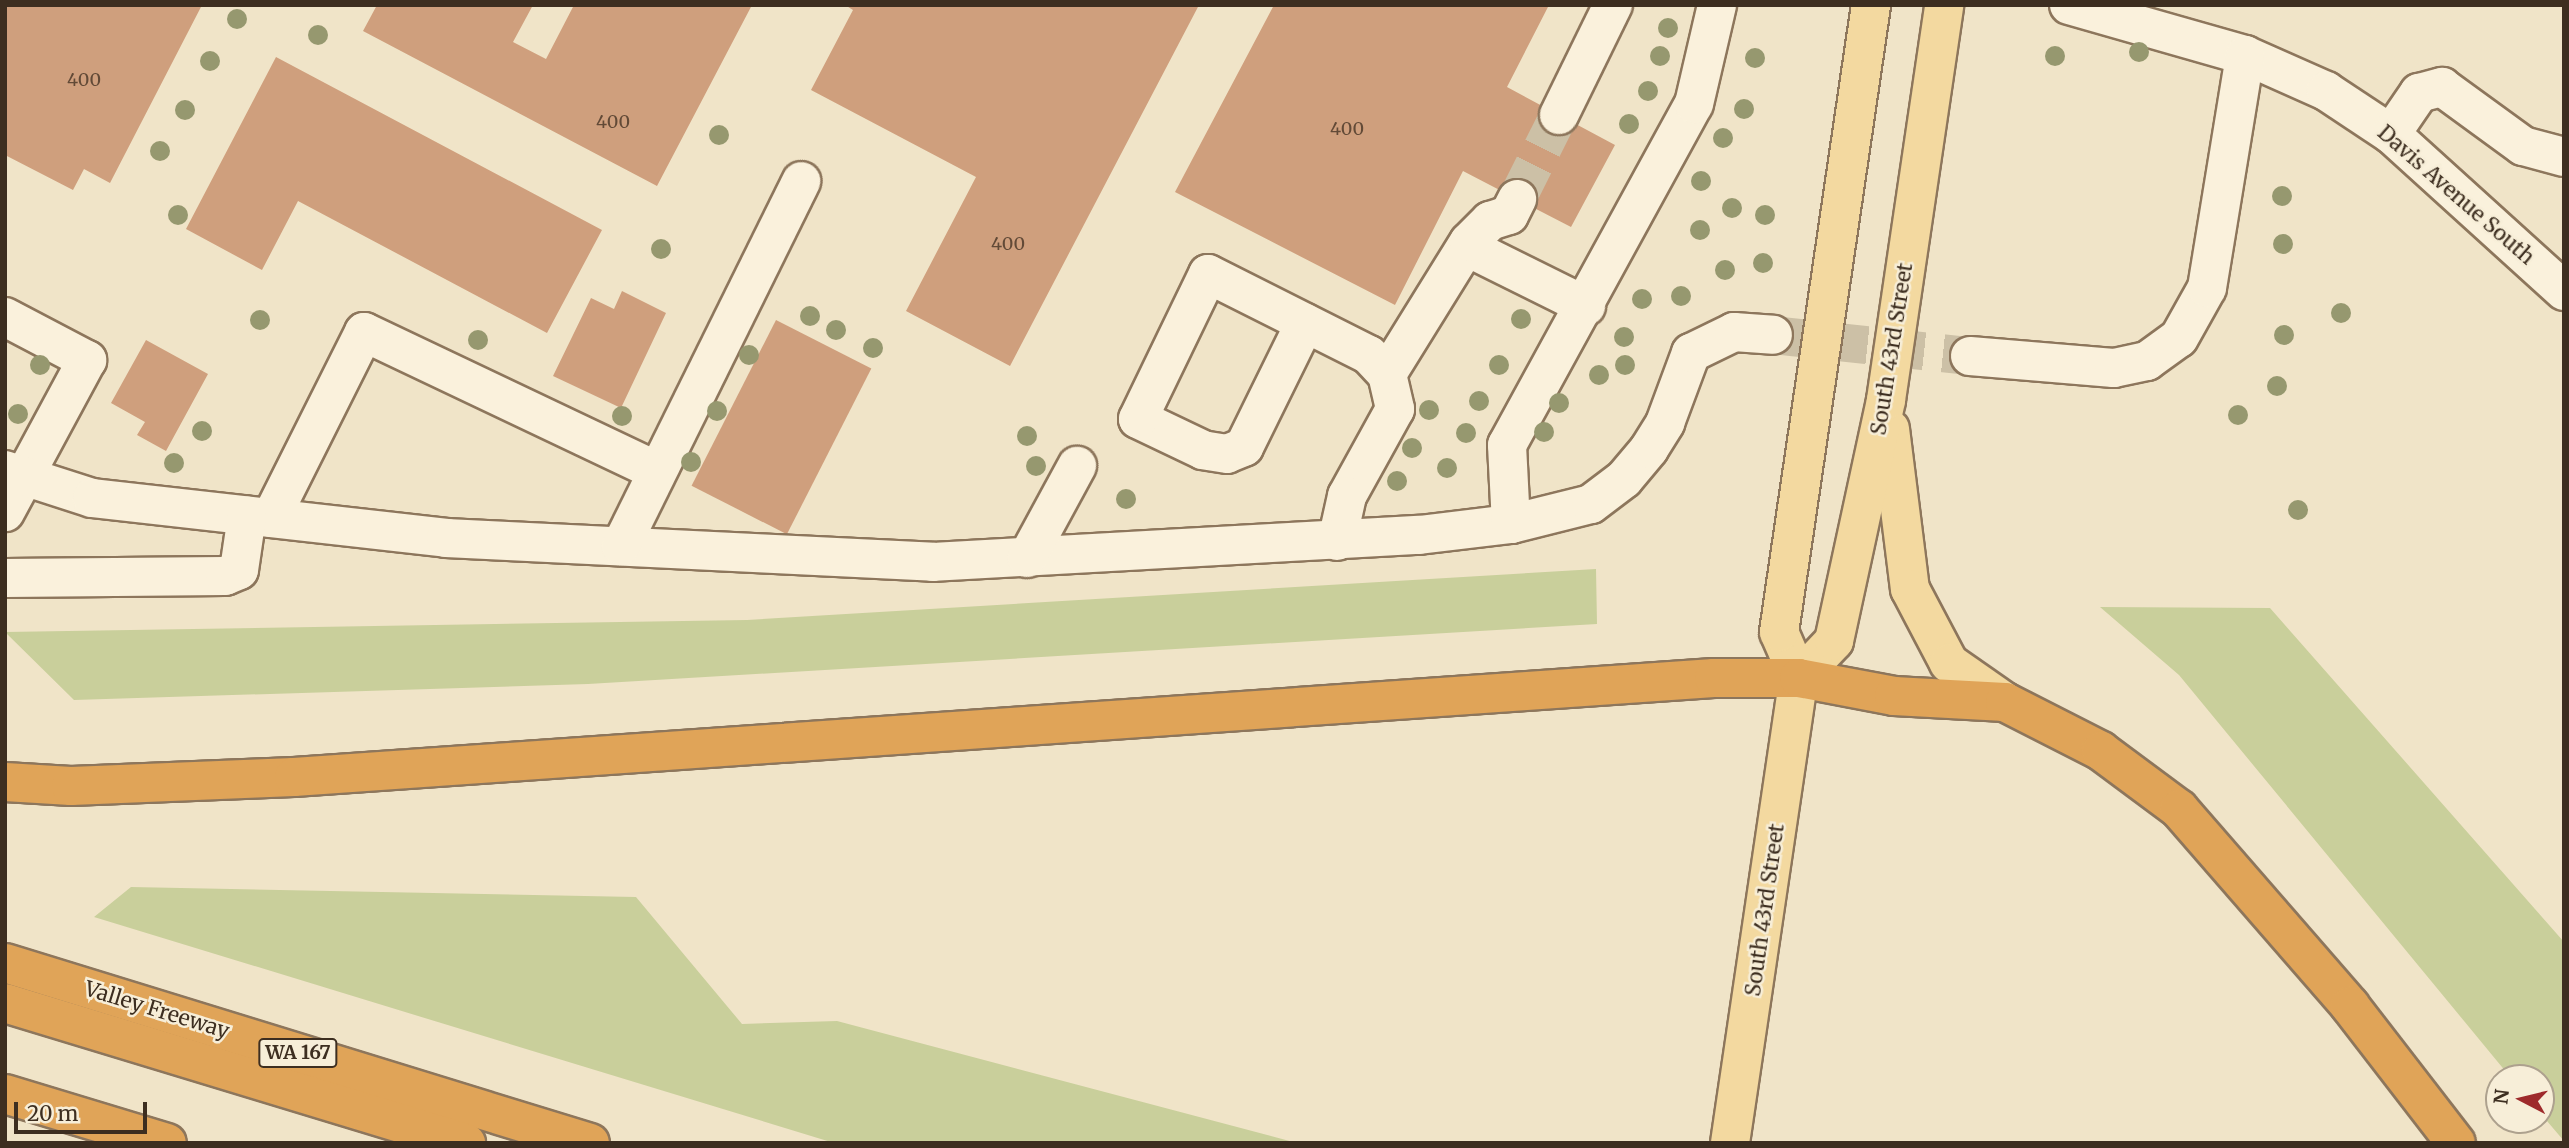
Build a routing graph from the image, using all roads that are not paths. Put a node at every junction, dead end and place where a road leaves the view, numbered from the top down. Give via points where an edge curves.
1 (1613, 5) edge
2 (1717, 5) edge
3 (1871, 5) edge
4 (1944, 5) edge
5 (2069, 5) edge
6 (2245, 55) junction
7 (1559, 115) tunnel mouth
8 (2390, 135) junction
9 (2564, 157) edge
10 (801, 181) dead end
11 (1517, 199) tunnel mouth
12 (1467, 247) junction
13 (2564, 291) edge
14 (1586, 306) junction
15 (5, 317) edge
16 (1305, 323) junction
17 (1773, 335) tunnel mouth
18 (1970, 356) tunnel mouth
19 (1387, 374) junction
20 (1886, 400) junction
21 (1077, 466) dead end
22 (657, 471) junction
23 (16, 474) edge
24 (5, 512) edge
25 (259, 517) junction
26 (1511, 524) junction
27 (1338, 541) junction
28 (621, 546) junction
29 (1027, 558) junction
30 (5, 578) edge
31 (1799, 678) junction
32 (2005, 702) junction
33 (5, 782) edge
34 (5, 964) edge
35 (5, 1003) edge
36 (5, 1094) edge
37 (167, 1143) edge
38 (466, 1143) edge
39 (590, 1143) edge
40 (1730, 1143) edge
41 (2456, 1143) edge

1 - 7 street
2 - 14 street via 1694,104
3 - 31 main road via 1779,632
4 - 20 main road, South 43rd Street
5 - 6 street, Davis Avenue South
6 - 8 street, Davis Avenue South via 2326,91
6 - 18 street via 2207,288 2179,338 2147,361 2114,368
8 - 9 street via 2419,93 2442,87 2523,146
8 - 13 street, Davis Avenue South
10 - 22 street
11 - 12 street via 1509,215 1490,221
12 - 14 street
12 - 19 street
14 - 26 street via 1507,445
15 - 23 street via 87,360
16 - 16 street via 1244,447 1227,454 1203,450 1138,419 1208,274
16 - 19 street via 1369,355
17 - 26 street via 1711,338 1691,353 1665,424 1624,479 1591,504
19 - 27 street via 1395,410 1348,496
20 - 31 main road, South 43rd Street via 1834,640
20 - 32 main road via 1910,590 1949,663
21 - 29 street
22 - 25 street via 364,332
22 - 28 street
23 - 24 street
23 - 25 street via 92,498
25 - 28 street via 446,538
25 - 30 street via 239,570 225,576
26 - 27 street
27 - 29 street
28 - 29 street via 933,562
31 - 32 highway via 1894,696
31 - 33 highway via 1714,678 294,777 71,786
31 - 40 main road, South 43rd Street
32 - 41 highway via 2101,751 2179,809 2350,1006
34 - 39 highway, Valley Freeway / WA 167
35 - 38 highway
36 - 37 highway

